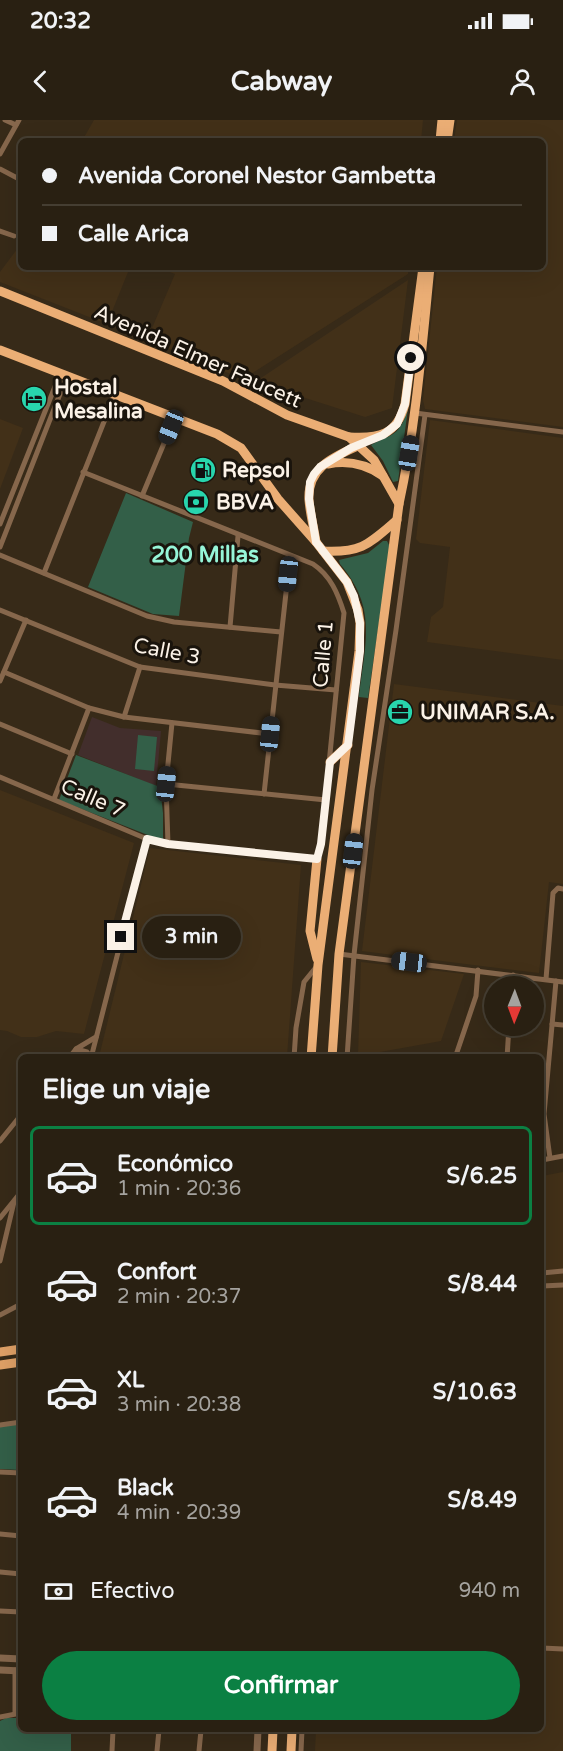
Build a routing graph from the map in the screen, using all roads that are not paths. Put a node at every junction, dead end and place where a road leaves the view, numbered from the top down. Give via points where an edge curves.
1 (5, 120) edge
2 (442, 120) edge
3 (450, 120) edge
4 (18, 122) edge
5 (440, 138) edge
6 (447, 138) edge
7 (0, 154) edge
8 (0, 169) edge
9 (18, 178) edge
10 (0, 231) edge
11 (14, 236) dead end
12 (423, 270) edge
13 (430, 270) edge
14 (0, 291) edge
15 (0, 351) edge
16 (63, 375) junction
17 (115, 394) junction
18 (414, 413) junction
19 (425, 415) junction
20 (175, 417) junction
21 (563, 432) edge
22 (349, 437) junction
23 (373, 437) junction
24 (359, 445) junction
25 (320, 467) junction
26 (83, 472) junction
27 (383, 477) junction
28 (142, 496) junction
29 (399, 504) junction
30 (397, 520) junction
31 (0, 524) edge
32 (238, 536) junction
33 (316, 542) junction
34 (0, 547) edge
35 (323, 551) junction
36 (0, 555) edge
37 (290, 555) junction
38 (44, 573) junction
39 (0, 610) edge
40 (26, 620) junction
41 (230, 627) junction
42 (281, 632) junction
43 (140, 667) junction
44 (4, 672) junction
45 (0, 681) edge
46 (275, 685) junction
47 (336, 690) junction
48 (89, 708) junction
49 (124, 717) junction
50 (172, 723) junction
51 (0, 724) edge
52 (270, 734) junction
53 (348, 745) junction
54 (72, 754) junction
55 (330, 762) junction
56 (0, 777) edge
57 (166, 784) junction
58 (264, 794) junction
59 (54, 799) junction
60 (326, 800) junction
61 (147, 839) junction
62 (168, 844) junction
63 (317, 859) junction
64 (560, 889) edge
65 (339, 954) junction
66 (354, 955) junction
67 (318, 965) junction
68 (478, 970) junction
69 (513, 975) joint
70 (546, 979) junction
71 (560, 982) edge
72 (552, 1024) junction
73 (563, 1025) edge
74 (96, 1036) junction
75 (508, 1036) edge
76 (76, 1049) junction
77 (72, 1054) edge
78 (89, 1054) edge
79 (92, 1054) edge
80 (294, 1054) edge
81 (311, 1054) edge
82 (332, 1054) edge
83 (347, 1054) edge
84 (456, 1054) edge
85 (507, 1054) edge
86 (544, 1078) edge
87 (18, 1119) edge
88 (0, 1141) edge
89 (563, 1156) edge
90 (550, 1158) junction
91 (544, 1160) edge
92 (18, 1196) edge
93 (14, 1202) junction
94 (0, 1218) edge
95 (0, 1261) edge
96 (563, 1271) edge
97 (544, 1273) edge
98 (563, 1285) edge
99 (544, 1287) edge
100 (18, 1306) edge
101 (0, 1315) edge
102 (18, 1349) edge
103 (0, 1352) edge
104 (18, 1362) edge
105 (0, 1365) edge
106 (18, 1422) edge
107 (0, 1425) edge
108 (0, 1472) edge
109 (18, 1473) edge
110 (0, 1534) edge
111 (18, 1536) edge
112 (0, 1572) edge
113 (18, 1574) edge
114 (0, 1611) edge
115 (18, 1612) edge
116 (544, 1648) edge
117 (563, 1649) edge
118 (0, 1658) edge
119 (18, 1659) edge
120 (0, 1670) edge
121 (18, 1670) edge
122 (18, 1713) edge
123 (0, 1717) edge
124 (113, 1732) edge
125 (159, 1732) edge
126 (201, 1732) edge
127 (258, 1732) edge
128 (273, 1732) edge
129 (292, 1732) edge
130 (302, 1732) edge
131 (112, 1751) edge
132 (157, 1751) edge
133 (199, 1751) edge
134 (257, 1751) edge
135 (272, 1751) edge
136 (291, 1751) edge
137 (301, 1751) edge

1 - 4 street
2 - 5 highway
3 - 6 highway
4 - 7 street
8 - 9 street
10 - 11 street
12 - 23 highway via 402,415 391,430
13 - 18 highway
14 - 22 highway, Avenida Elmer Faucett via 223,381 287,415
15 - 16 highway
16 - 17 highway
16 - 31 street
16 - 34 street
17 - 20 highway
17 - 26 street
18 - 19 street
18 - 29 highway
19 - 21 street
19 - 66 street via 372,790
20 - 28 street
20 - 33 highway via 241,448
22 - 23 highway
22 - 24 highway
23 - 24 highway
24 - 25 highway
24 - 27 highway
25 - 27 highway via 353,463
25 - 33 highway via 310,482 309,499
26 - 28 street, Calle 1
26 - 38 street
27 - 29 highway
28 - 32 street, Calle 1
29 - 30 highway
30 - 35 highway via 361,548
30 - 65 highway
32 - 37 street, Calle 1
32 - 41 street
33 - 35 highway
35 - 53 highway via 347,582 360,623
36 - 38 street
37 - 42 street
37 - 47 street, Calle 1 via 318,568 338,592 344,613
38 - 41 street via 147,616
39 - 40 street, Calle 3
40 - 43 street, Calle 3
40 - 44 street
41 - 42 street
42 - 46 street
43 - 46 street, Calle 3
43 - 49 street
44 - 45 street
44 - 48 street
46 - 47 street, Calle 3
46 - 52 street
47 - 55 street, Calle 1
48 - 49 street
48 - 54 street
49 - 50 street
50 - 52 street
50 - 57 street
51 - 54 street
52 - 58 street
53 - 55 highway
53 - 67 highway
54 - 59 street
55 - 60 street, Calle 1
56 - 59 street, Calle 7
57 - 58 street
57 - 62 street
58 - 60 street
59 - 61 street, Calle 7
60 - 63 street, Calle 1
61 - 62 street, Calle 7
61 - 74 street
62 - 63 street, Calle 7
63 - 67 highway via 310,931
64 - 70 street via 554,892
65 - 66 street
65 - 82 highway
66 - 68 street
66 - 83 street
67 - 80 street via 304,982
67 - 81 highway
68 - 69 street
68 - 84 street via 476,996
69 - 70 street
70 - 71 street
71 - 72 street
72 - 73 street
72 - 86 street
74 - 76 street
74 - 79 street
75 - 85 street
76 - 77 street
76 - 78 street
86 - 90 street
87 - 88 street
89 - 90 street
90 - 91 street
92 - 93 street
93 - 94 street
93 - 95 street
96 - 97 street
98 - 99 street
100 - 101 street
102 - 103 main road
104 - 105 main road
106 - 107 street
108 - 109 street
110 - 111 street
112 - 113 street
114 - 115 street
116 - 117 street
118 - 119 street
120 - 121 street
121 - 122 street
122 - 123 street
124 - 131 street
125 - 132 street
126 - 133 street
127 - 134 street
128 - 135 highway
129 - 136 highway
130 - 137 street

